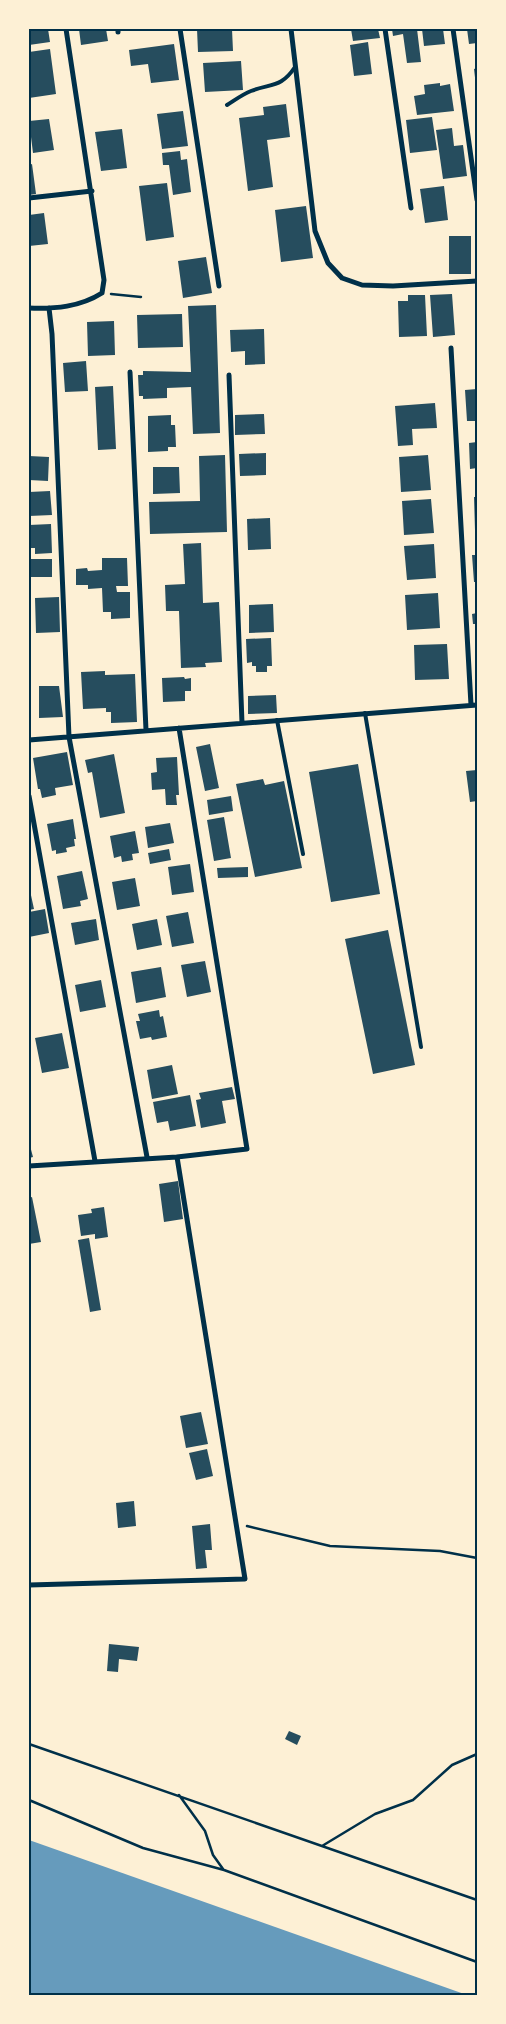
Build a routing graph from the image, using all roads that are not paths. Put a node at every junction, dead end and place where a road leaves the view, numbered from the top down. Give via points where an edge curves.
1 (66, 29) edge
2 (180, 29) edge
3 (290, 29) edge
4 (385, 29) edge
5 (453, 29) edge
6 (295, 67) junction
7 (227, 105) dead end
8 (92, 191) junction
9 (29, 198) edge
10 (477, 200) edge
11 (411, 208) dead end
12 (477, 280) edge
13 (219, 286) dead end
14 (29, 308) edge
15 (49, 308) junction
16 (451, 348) dead end
17 (130, 372) dead end
18 (229, 375) dead end
19 (477, 705) edge
20 (471, 706) junction
21 (365, 713) junction
22 (277, 720) junction
23 (242, 723) junction
24 (179, 728) junction
25 (146, 730) junction
26 (69, 737) junction
27 (29, 740) edge
28 (29, 796) edge
29 (303, 854) dead end
30 (421, 1047) dead end
31 (177, 1156) junction
32 (147, 1158) junction
33 (95, 1161) junction
34 (29, 1166) edge
35 (29, 1585) edge

1 - 8 street
2 - 13 street
3 - 6 street
4 - 11 street
5 - 10 street
6 - 7 lane via 288,78 250,91
6 - 12 street via 315,231 328,263 342,278 362,284 393,286
8 - 9 street
8 - 15 street via 104,280 102,293 90,300
14 - 15 street
15 - 26 street
16 - 20 street
17 - 25 street
18 - 23 street
19 - 20 street
20 - 21 street
21 - 22 street
21 - 30 lane
22 - 23 street
22 - 29 lane
23 - 24 street
24 - 25 street
24 - 31 street via 247,1149
25 - 26 street
26 - 27 street
26 - 32 street
28 - 33 street
31 - 32 street
31 - 35 street via 245,1579
32 - 33 street
33 - 34 street

